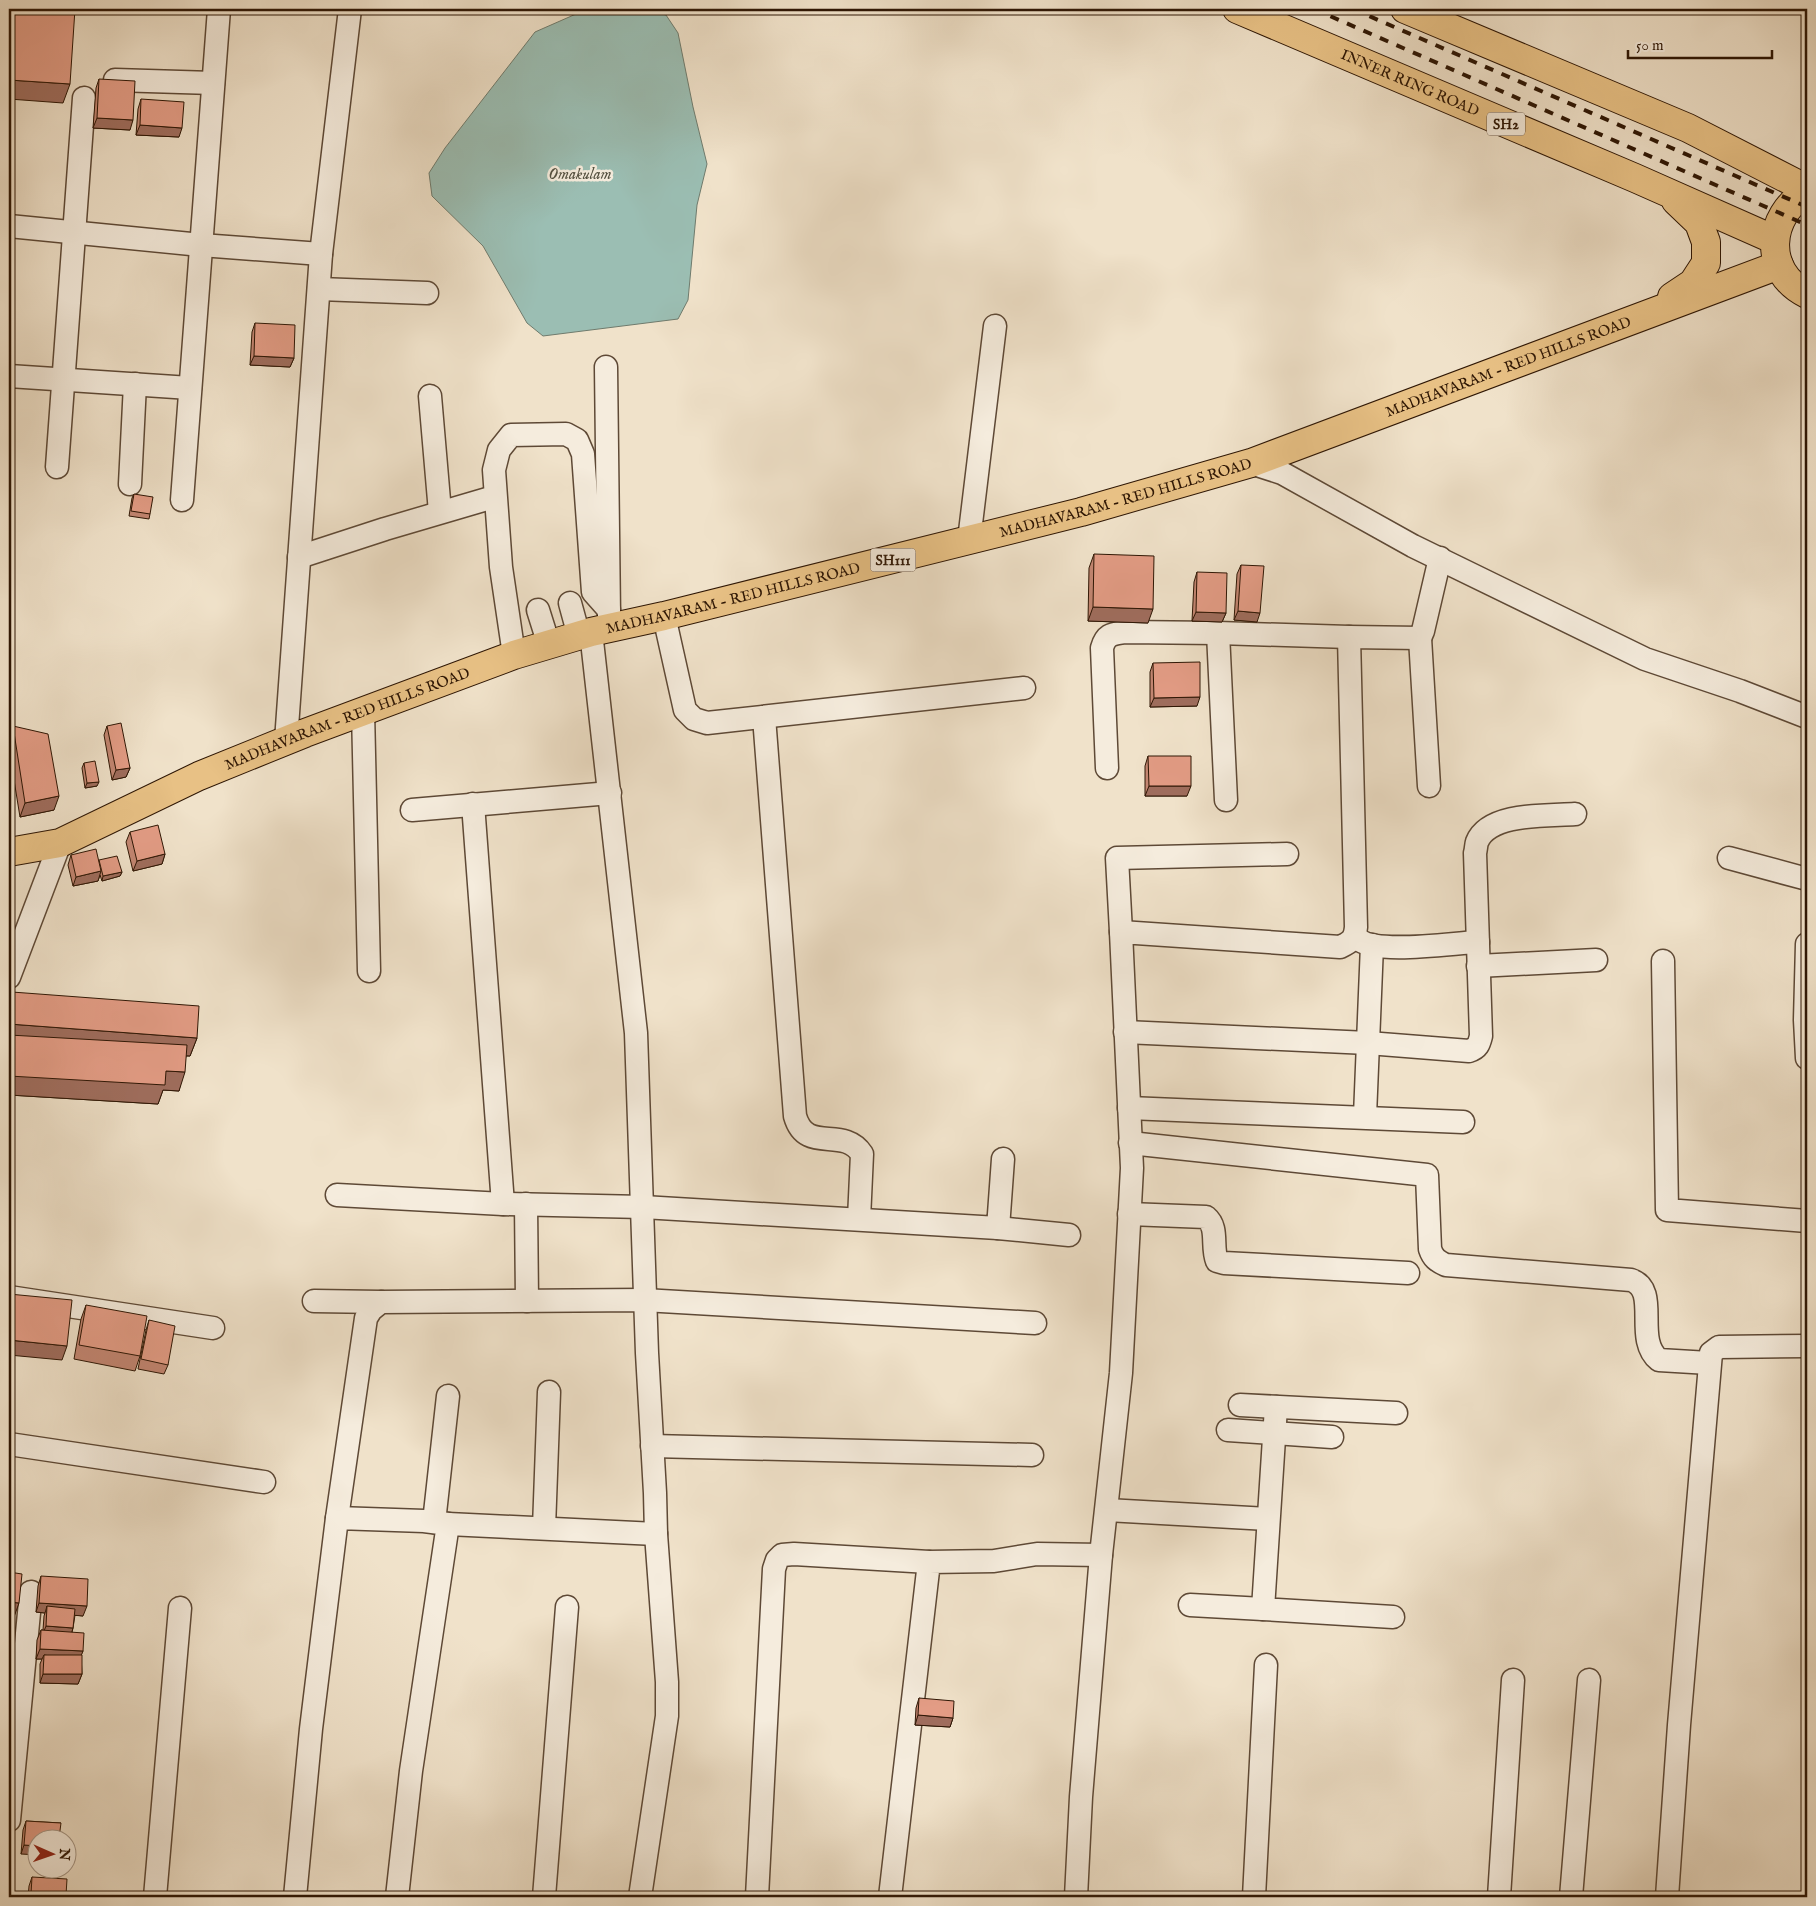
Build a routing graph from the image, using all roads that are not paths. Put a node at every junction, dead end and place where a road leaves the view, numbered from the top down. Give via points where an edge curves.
1 (219, 9) edge
2 (350, 9) edge
3 (1237, 9) edge
4 (1405, 9) edge
5 (115, 80) edge
6 (213, 83) junction
7 (84, 98) dead end
8 (1665, 191) junction
9 (1807, 191) edge
10 (9, 226) edge
11 (74, 232) junction
12 (201, 245) junction
13 (1777, 253) junction
14 (322, 254) junction
15 (319, 290) junction
16 (427, 293) dead end
17 (1807, 294) edge
18 (1648, 313) junction
19 (995, 326) dead end
20 (606, 367) dead end
21 (9, 376) edge
22 (63, 379) junction
23 (135, 384) junction
24 (190, 388) junction
25 (430, 396) dead end
26 (1251, 463) junction
27 (57, 467) dead end
28 (130, 484) dead end
29 (487, 499) dead end
30 (182, 500) dead end
31 (440, 512) junction
32 (969, 540) junction
33 (299, 557) junction
34 (1440, 558) junction
35 (570, 603) dead end
36 (538, 610) dead end
37 (664, 616) junction
38 (597, 626) junction
39 (1218, 633) junction
40 (1349, 637) junction
41 (1420, 638) junction
42 (549, 644) junction
43 (514, 656) junction
44 (1024, 688) dead end
45 (364, 711) junction
46 (764, 717) junction
47 (1807, 717) edge
48 (286, 741) junction
49 (1107, 768) dead end
50 (1429, 786) dead end
51 (610, 793) junction
52 (1226, 800) dead end
53 (473, 804) junction
54 (412, 810) dead end
55 (1575, 814) dead end
56 (60, 843) junction
57 (9, 852) edge
58 (1287, 854) dead end
59 (1729, 858) dead end
60 (1807, 879) edge
61 (1121, 932) junction
62 (1363, 941) junction
63 (1478, 942) junction
64 (1807, 944) edge
65 (1596, 960) dead end
66 (1663, 961) dead end
67 (1478, 966) junction
68 (369, 971) dead end
69 (9, 977) edge
70 (1125, 1032) junction
71 (1368, 1043) junction
72 (1807, 1058) edge
73 (1129, 1108) junction
74 (1366, 1116) junction
75 (1463, 1122) dead end
76 (1130, 1143) junction
77 (1002, 1159) dead end
78 (337, 1195) dead end
79 (503, 1204) junction
80 (526, 1204) junction
81 (643, 1207) junction
82 (1129, 1214) junction
83 (859, 1219) junction
84 (1807, 1221) edge
85 (998, 1228) junction
86 (1069, 1235) dead end
87 (1408, 1273) dead end
88 (9, 1297) edge
89 (644, 1300) junction
90 (314, 1301) dead end
91 (527, 1301) junction
92 (381, 1302) junction
93 (1035, 1323) dead end
94 (213, 1328) dead end
95 (1807, 1346) edge
96 (1709, 1362) junction
97 (549, 1392) dead end
98 (448, 1396) dead end
99 (1240, 1404) dead end
100 (1276, 1407) junction
101 (1396, 1413) dead end
102 (1228, 1430) dead end
103 (1274, 1433) junction
104 (1332, 1437) dead end
105 (9, 1444) edge
106 (652, 1446) junction
107 (1032, 1455) dead end
108 (264, 1482) dead end
109 (1107, 1510) junction
110 (337, 1518) junction
111 (1268, 1519) junction
112 (441, 1523) junction
113 (544, 1528) junction
114 (656, 1534) junction
115 (1102, 1555) junction
116 (929, 1562) junction
117 (31, 1592) dead end
118 (1190, 1605) dead end
119 (566, 1607) dead end
120 (180, 1608) dead end
121 (1263, 1609) junction
122 (1393, 1617) dead end
123 (1266, 1665) dead end
124 (1513, 1680) dead end
125 (1589, 1680) dead end
126 (9, 1820) edge
127 (155, 1897) edge
128 (295, 1897) edge
129 (397, 1897) edge
130 (544, 1897) edge
131 (640, 1897) edge
132 (757, 1897) edge
133 (890, 1897) edge
134 (1076, 1897) edge
135 (1254, 1897) edge
136 (1499, 1897) edge
137 (1571, 1897) edge
138 (1667, 1897) edge

1 - 6 street
2 - 14 street
3 - 8 main road, INNER RING ROAD / SH2
4 - 9 main road via 1688,128
5 - 6 street
6 - 12 street
7 - 11 street
8 - 13 main road, INNER RING ROAD / SH2
8 - 18 main road via 1700,224 1706,242 1706,263 1693,282
9 - 13 main road via 1782,216 1777,227
10 - 11 street
11 - 12 street
11 - 22 street
12 - 14 street
12 - 24 street
13 - 17 main road, INNER RING ROAD / SH2 via 1786,276
13 - 18 main road, MADHAVARAM - RED HILLS ROAD / SH111
14 - 15 street
15 - 16 street
15 - 33 street
18 - 26 main road, MADHAVARAM - RED HILLS ROAD / SH111
19 - 32 street
20 - 38 street
21 - 22 street
22 - 23 street
22 - 27 street
23 - 24 street
23 - 28 street
24 - 30 street
25 - 31 street
26 - 32 main road, MADHAVARAM - RED HILLS ROAD / SH111
26 - 34 street via 1282,473
29 - 31 street
31 - 33 street
32 - 37 main road, MADHAVARAM - RED HILLS ROAD / SH111
33 - 48 street
34 - 41 street
34 - 47 street via 1645,659
35 - 38 street
36 - 42 street
37 - 38 main road, MADHAVARAM - RED HILLS ROAD / SH111
37 - 46 street via 685,710 694,719 707,723
38 - 42 main road, MADHAVARAM - RED HILLS ROAD / SH111
38 - 43 street via 583,454 577,440 566,434 511,435 499,450 494,470 501,567
38 - 51 street
39 - 40 street
39 - 49 street via 1125,632 1105,639 1102,648
39 - 52 street
40 - 41 street
40 - 62 street
41 - 50 street
42 - 43 main road, MADHAVARAM - RED HILLS ROAD / SH111
43 - 45 main road, MADHAVARAM - RED HILLS ROAD / SH111
44 - 46 street
45 - 48 main road, MADHAVARAM - RED HILLS ROAD / SH111
45 - 68 street
46 - 83 street via 794,1116 797,1125 808,1136 846,1141 854,1144 862,1154
48 - 56 main road, MADHAVARAM - RED HILLS ROAD / SH111 via 199,776
51 - 53 street
51 - 81 street via 634,1015
53 - 54 street
53 - 79 street
55 - 63 street via 1498,822 1478,840 1475,854
56 - 57 main road, MADHAVARAM - RED HILLS ROAD / SH111
56 - 69 street
58 - 61 street via 1116,858
59 - 60 street
61 - 62 street via 1340,947
61 - 70 street
62 - 63 street via 1383,948
62 - 71 street
63 - 67 street
64 - 72 street
65 - 67 street
66 - 84 street via 1667,1210
67 - 71 street via 1481,1036 1475,1049
70 - 71 street
70 - 73 street
71 - 74 street
73 - 74 street
73 - 76 street
74 - 75 street
76 - 82 street
76 - 96 street via 1427,1175 1430,1249 1438,1261 1446,1265 1638,1282 1646,1294 1647,1338 1653,1355 1660,1360
77 - 85 street
78 - 79 street
79 - 80 street
80 - 81 street
80 - 91 street
81 - 83 street
81 - 89 street
82 - 87 street via 1206,1217 1214,1227 1214,1254 1217,1261 1224,1263
82 - 109 street via 1120,1372
83 - 85 street
85 - 86 street
88 - 94 street
89 - 91 street
89 - 93 street
89 - 106 street
90 - 92 street
91 - 92 street
92 - 110 street via 366,1318
95 - 96 street via 1718,1347 1711,1353
96 - 138 street
97 - 113 street
98 - 112 street
99 - 100 street
100 - 101 street
100 - 103 street
102 - 103 street
103 - 104 street
103 - 111 street
105 - 108 street
106 - 107 street
106 - 114 street
109 - 111 street
109 - 115 street
110 - 112 street
110 - 128 street via 311,1729
111 - 121 street
112 - 113 street
112 - 129 street
113 - 114 street
114 - 131 street via 667,1682 666,1716
115 - 116 street via 1037,1554 994,1561
115 - 134 street via 1081,1796
116 - 132 street via 794,1554 782,1555 777,1560
116 - 133 street
117 - 126 street
118 - 121 street
119 - 130 street
120 - 127 street
121 - 122 street
123 - 135 street
124 - 136 street
125 - 137 street

